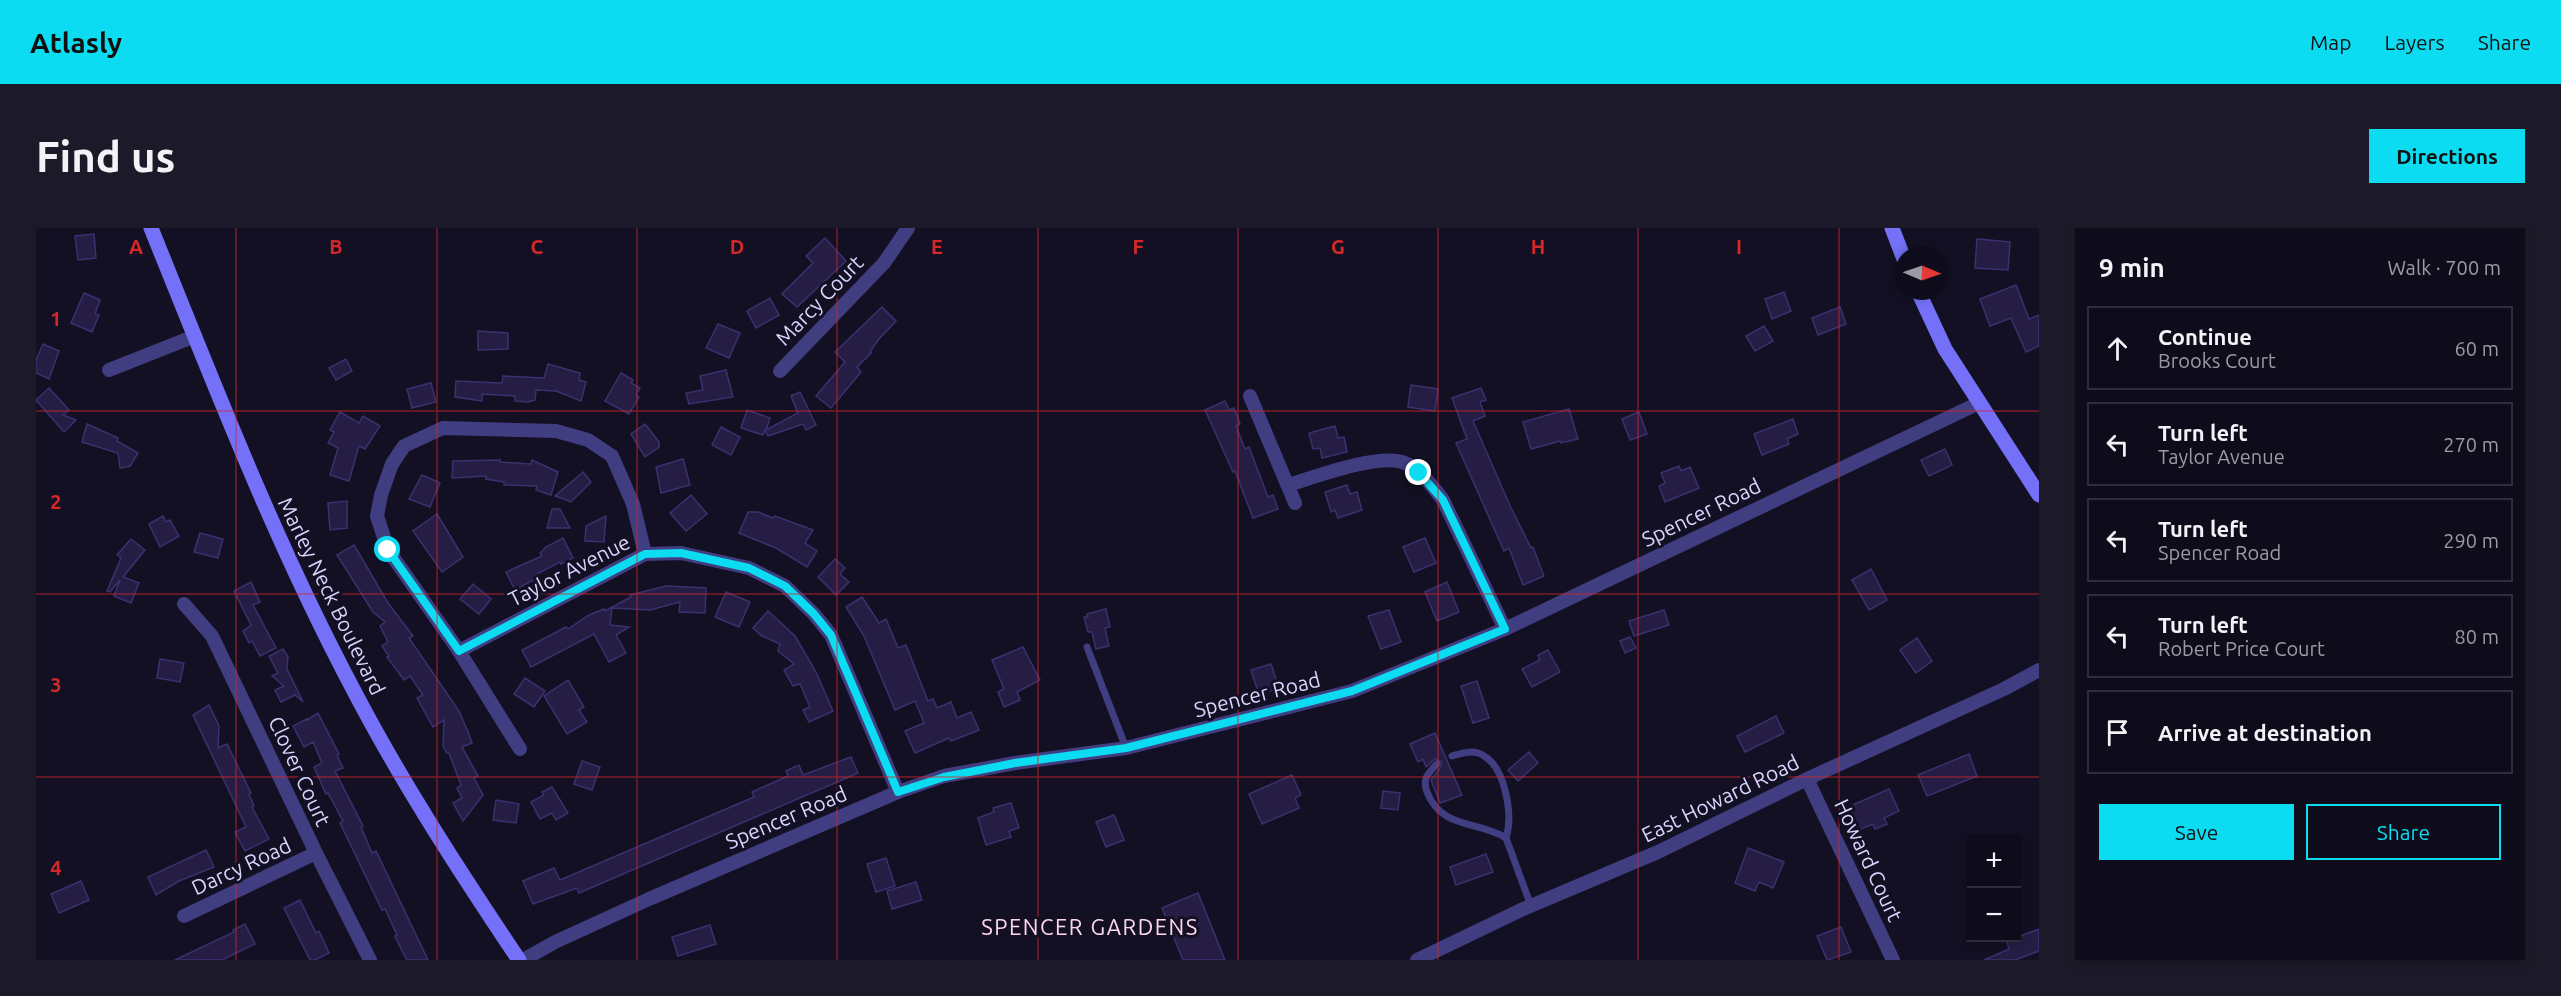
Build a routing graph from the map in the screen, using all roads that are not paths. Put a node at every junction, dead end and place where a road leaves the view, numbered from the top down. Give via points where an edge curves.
1 (150, 228) edge
2 (908, 228) edge
3 (1892, 228) edge
4 (1899, 246) edge
5 (1922, 300) edge
6 (195, 336) junction
7 (109, 370) dead end
8 (780, 371) dead end
9 (1250, 396) dead end
10 (1979, 402) junction
11 (1288, 485) junction
12 (2039, 495) edge
13 (1295, 503) dead end
14 (645, 554) junction
15 (184, 604) dead end
16 (1505, 629) junction
17 (1087, 647) dead end
18 (459, 651) junction
19 (2039, 670) edge
20 (1126, 748) junction
21 (520, 749) dead end
22 (1452, 756) dead end
23 (1437, 764) dead end
24 (1807, 779) junction
25 (898, 792) junction
26 (1506, 838) junction
27 (316, 854) junction
28 (1531, 906) junction
29 (184, 916) dead end
30 (370, 960) edge
31 (521, 960) edge
32 (1418, 960) edge
33 (1893, 960) edge

1 - 6 main road, Marley Neck Boulevard
2 - 8 street, Marcy Court via 884,263
3 - 4 main road
5 - 10 main road via 1945,349
6 - 7 street
6 - 31 main road, Marley Neck Boulevard via 269,517 353,690 450,856
9 - 11 street
10 - 12 main road
10 - 16 street, Spencer Road
11 - 13 street
11 - 16 street via 1366,463 1403,462 1432,484 1443,500
14 - 18 street, Taylor Avenue
14 - 18 street via 633,504 612,456 588,440 556,431 483,428 443,428 417,438 404,446 392,465 377,516 388,550
14 - 25 street, Taylor Avenue via 710,557 749,568 785,586 831,635
15 - 27 street, Clover Court via 212,636
16 - 20 street, Spencer Road via 1352,691
17 - 20 lane
18 - 21 street
19 - 24 street, East Howard Road
20 - 25 street, Spencer Road via 984,769
22 - 26 lane via 1467,752 1484,755 1497,770 1509,806
23 - 26 lane via 1427,774 1425,786 1441,815
24 - 28 street, East Howard Road via 1658,852
24 - 33 street, Howard Court
25 - 31 street, Spencer Road via 650,898
26 - 28 lane
27 - 29 street, Darcy Road
27 - 30 street, Clover Court
28 - 32 street, East Howard Road

